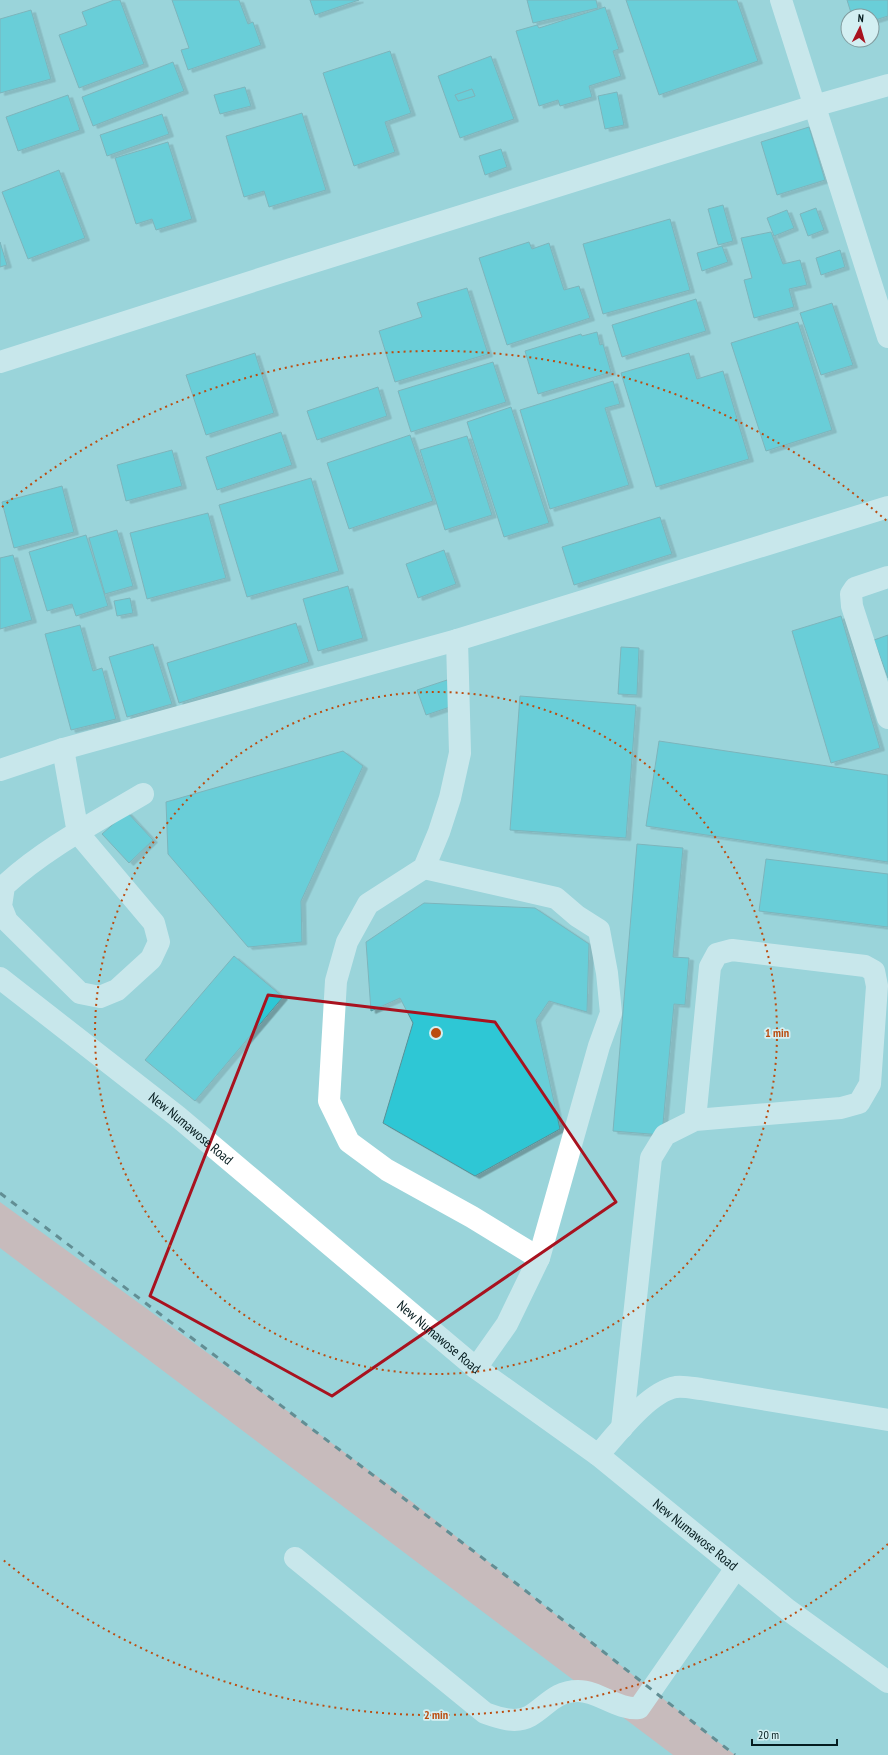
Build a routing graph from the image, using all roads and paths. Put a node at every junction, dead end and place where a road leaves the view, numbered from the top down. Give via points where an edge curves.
1 (781, 0) edge
2 (888, 85) edge
3 (814, 106) junction
4 (888, 337) edge
5 (0, 362) edge
6 (888, 507) edge
7 (888, 577) edge
8 (457, 640) junction
9 (888, 718) edge
10 (63, 749) junction
11 (0, 770) edge
12 (143, 794) dead end
13 (78, 833) junction
14 (424, 868) junction
15 (3, 924) edge
16 (0, 978) edge
17 (695, 1120) junction
18 (540, 1258) junction
19 (476, 1368) junction
20 (888, 1420) edge
21 (622, 1428) junction
22 (598, 1454) junction
23 (295, 1558) dead end
24 (736, 1568) junction
25 (888, 1682) edge

1 - 3 street
2 - 3 street
3 - 4 street
3 - 5 street via 298,266
6 - 8 street
7 - 9 street via 855,588 851,594 852,606
8 - 10 street
8 - 14 street via 460,753 450,798
10 - 11 street
10 - 13 street
12 - 13 street
13 - 15 street via 22,870 4,886 1,906
13 - 15 street via 154,922 159,942 151,959 117,990 100,997 80,993
14 - 18 street via 556,898 598,930 607,974 611,1013 599,1046
14 - 18 street via 368,904 347,942 336,981 329,1101 349,1142 387,1170
16 - 19 street, New Numawose Road via 177,1116
17 - 17 street via 841,1108 859,1102 870,1084 877,986 874,971 865,966 732,950 717,954 710,967
17 - 21 street via 665,1135 651,1158
18 - 19 street via 507,1324
19 - 22 street, New Numawose Road
20 - 21 street via 676,1387 659,1394 647,1403
21 - 22 street
22 - 24 street, New Numawose Road
23 - 24 street via 485,1713 504,1720 529,1717 555,1696 578,1691 605,1698 628,1709 639,1708
24 - 25 street, New Numawose Road via 788,1610

